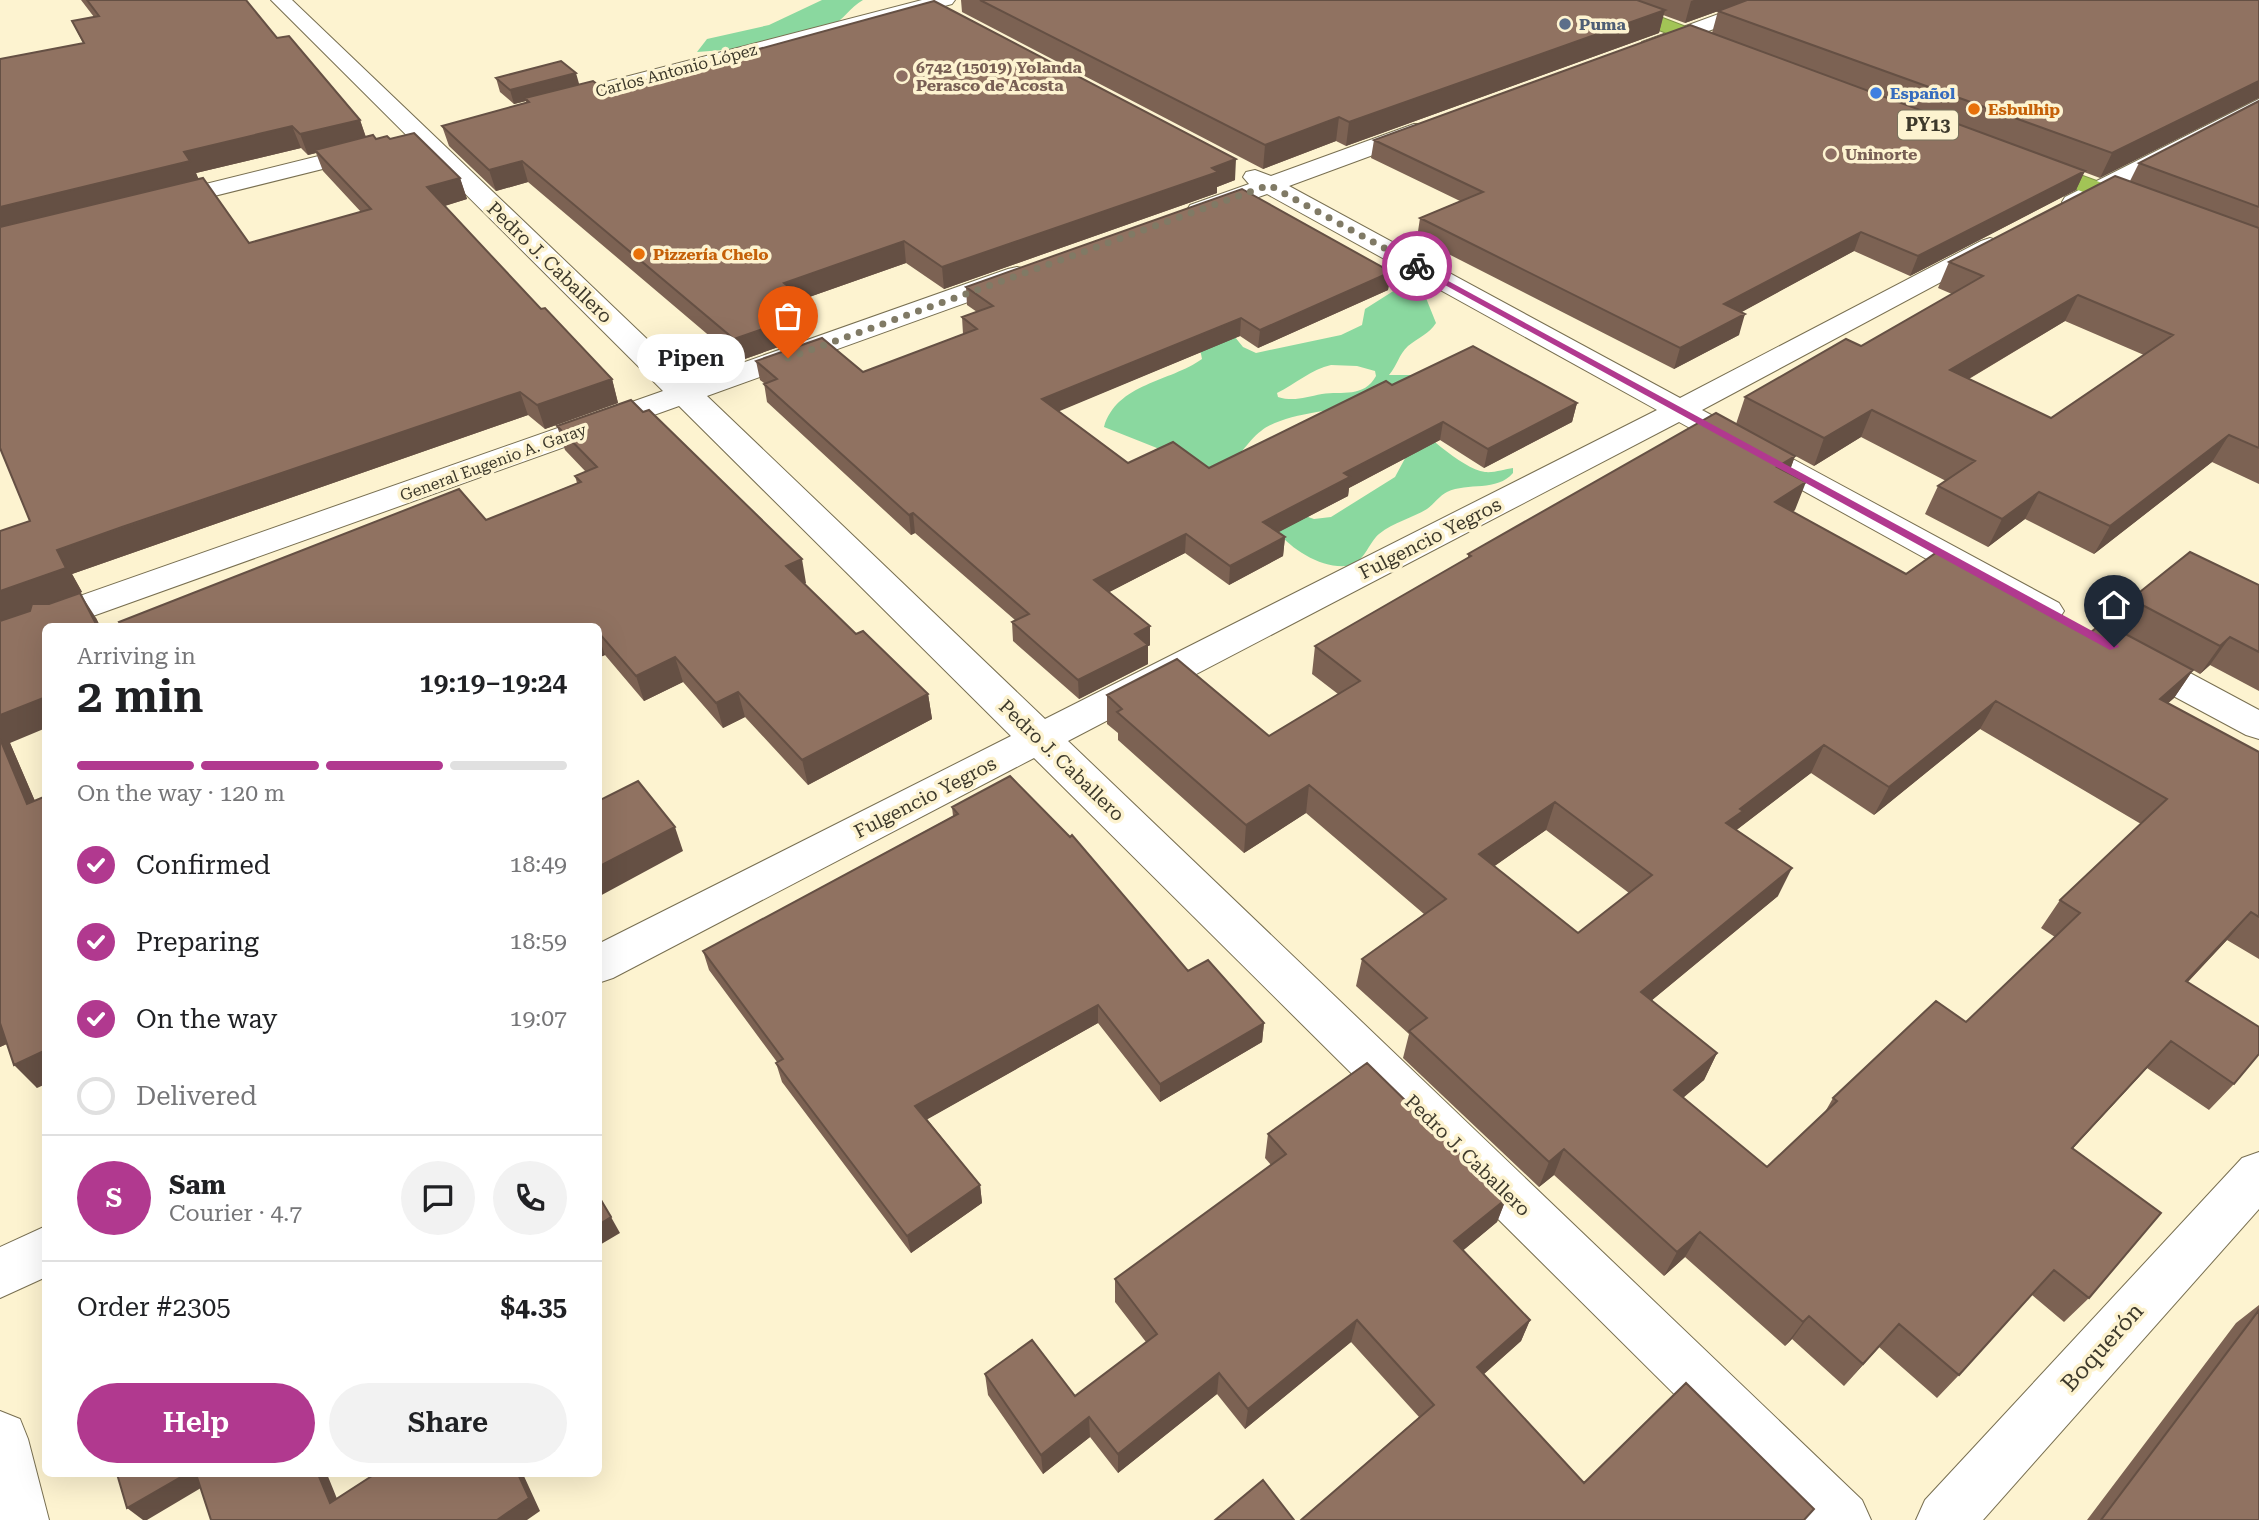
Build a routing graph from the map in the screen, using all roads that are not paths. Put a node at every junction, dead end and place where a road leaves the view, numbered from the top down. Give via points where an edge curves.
1 (281, 0) edge
2 (1598, 0) edge
3 (1776, 0) edge
4 (930, 2) edge
5 (963, 24) edge
6 (1685, 33) junction
7 (1620, 57) edge
8 (1749, 57) edge
9 (2259, 106) edge
10 (528, 109) edge
11 (1451, 118) edge
12 (435, 134) junction
13 (2008, 155) edge
14 (1233, 166) edge
15 (1269, 185) junction
16 (2098, 189) junction
17 (145, 206) edge
18 (2160, 212) edge
19 (2049, 215) edge
20 (1178, 218) edge
21 (2012, 235) edge
22 (1036, 268) edge
23 (686, 394) junction
24 (1679, 410) junction
25 (2066, 621) edge
26 (0, 637) edge
27 (2114, 647) edge
28 (2259, 726) edge
29 (1039, 738) junction
30 (602, 963) edge
31 (2259, 1174) edge
32 (42, 1252) edge
33 (0, 1274) edge
34 (0, 1439) edge
35 (20, 1520) edge
36 (1842, 1520) edge
37 (1945, 1520) edge

1 - 12 street, Pedro J. Caballero
2 - 6 highway
3 - 6 street
4 - 5 street
4 - 10 street, Carlos Antonio López
6 - 7 street
6 - 8 highway
9 - 16 street
11 - 15 street
12 - 17 street
12 - 23 street, Pedro J. Caballero
13 - 16 highway
14 - 15 street
15 - 20 street
15 - 24 street
16 - 18 highway
16 - 19 street
21 - 24 street, Fulgencio Yegros
22 - 23 street, General Eugenio A. Garay
23 - 26 street, General Eugenio A. Garay
23 - 29 street, Pedro J. Caballero
24 - 25 street
24 - 29 street, Fulgencio Yegros
27 - 28 street
29 - 30 street, Fulgencio Yegros
29 - 36 street, Pedro J. Caballero
31 - 37 street, Boquerón
32 - 33 street
34 - 35 street

